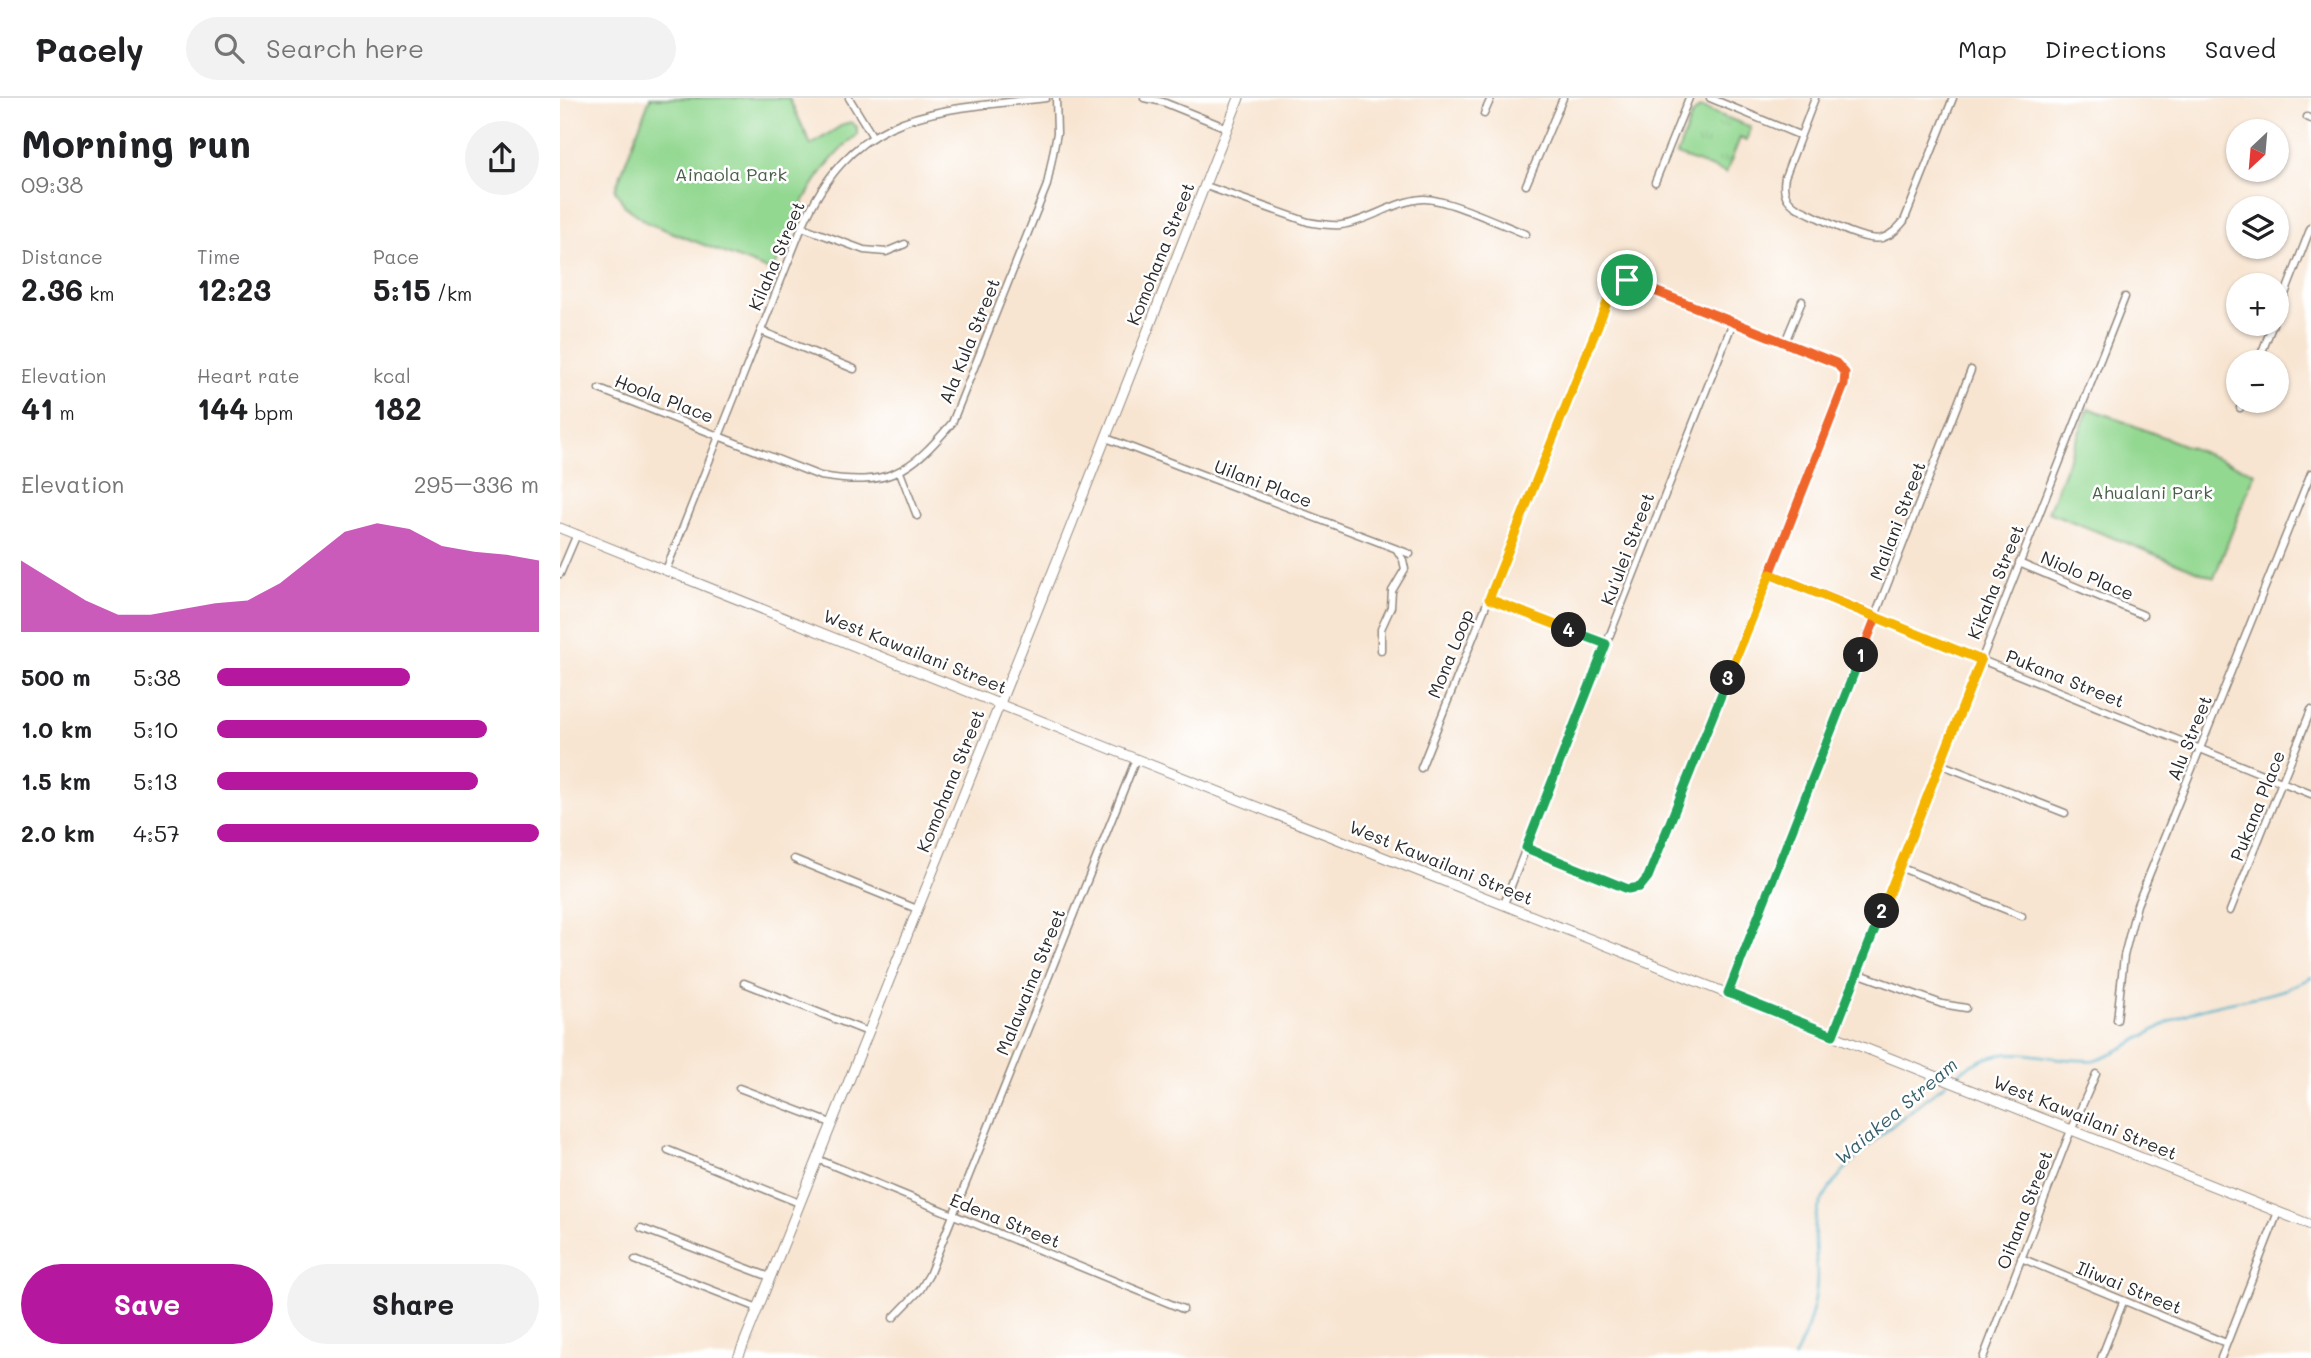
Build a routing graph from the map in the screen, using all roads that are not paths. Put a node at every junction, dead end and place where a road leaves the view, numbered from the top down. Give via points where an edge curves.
1 (849, 98) edge
2 (1045, 98) edge
3 (1056, 98) edge
4 (1144, 98) edge
5 (1239, 98) edge
6 (1491, 98) edge
7 (1563, 98) edge
8 (1689, 98) edge
9 (1710, 98) edge
10 (1815, 98) edge
11 (1952, 98) edge
12 (1484, 114) dead end
13 (1227, 128) junction
14 (1800, 135) junction
15 (873, 137) junction
16 (1654, 182) dead end
17 (1526, 185) dead end
18 (1206, 186) junction
19 (802, 227) junction
20 (2311, 227) edge
21 (1526, 234) dead end
22 (905, 244) dead end
23 (2289, 283) edge
24 (2125, 298) dead end
25 (1802, 300) dead end
26 (1732, 322) junction
27 (761, 331) junction
28 (1785, 342) junction
29 (853, 369) dead end
30 (1971, 370) dead end
31 (599, 389) dead end
32 (719, 435) junction
33 (1106, 438) junction
34 (900, 472) junction
35 (2311, 473) edge
36 (917, 516) dead end
37 (560, 528) edge
38 (577, 534) junction
39 (1396, 548) junction
40 (1410, 554) dead end
41 (2019, 563) junction
42 (666, 570) junction
43 (560, 574) edge
44 (1770, 574) junction
45 (1489, 599) junction
46 (2143, 615) dead end
47 (1876, 617) junction
48 (1606, 644) junction
49 (1381, 650) dead end
50 (1981, 660) junction
51 (999, 703) junction
52 (2311, 710) edge
53 (2201, 749) junction
54 (1136, 759) junction
55 (1940, 764) junction
56 (1421, 768) dead end
57 (2283, 782) junction
58 (2311, 793) edge
59 (2065, 813) dead end
60 (1526, 848) junction
61 (794, 859) dead end
62 (1899, 867) junction
63 (1503, 904) junction
64 (917, 909) junction
65 (2230, 911) dead end
66 (2022, 916) dead end
67 (1857, 973) junction
68 (744, 983) dead end
69 (1728, 993) junction
70 (1966, 1007) dead end
71 (2117, 1020) dead end
72 (868, 1032) junction
73 (1833, 1035) junction
74 (2096, 1074) dead end
75 (739, 1088) dead end
76 (831, 1123) junction
77 (2072, 1130) junction
78 (668, 1150) dead end
79 (817, 1159) junction
80 (799, 1202) junction
81 (2278, 1212) junction
82 (953, 1215) junction
83 (2311, 1225) edge
84 (641, 1228) dead end
85 (2021, 1258) junction
86 (635, 1259) dead end
87 (770, 1276) junction
88 (2123, 1302) junction
89 (758, 1308) junction
90 (1183, 1309) dead end
91 (893, 1318) dead end
92 (2227, 1343) junction
93 (738, 1358) edge
94 (1983, 1358) edge
95 (2101, 1358) edge
96 (2221, 1358) edge

1 - 15 street
2 - 15 street, Kilaha Street via 941,110 904,120
3 - 34 street, Ala Kula Street via 1057,133 1047,185 952,423 926,454
4 - 13 street
5 - 13 street, Komohana Street
6 - 12 street
7 - 17 street
8 - 16 street
9 - 14 street
10 - 14 street
11 - 14 street via 1904,221 1883,237 1869,239 1790,203 1783,187
13 - 18 street, Komohana Street
15 - 19 street, Kilaha Street via 827,180
18 - 21 street via 1322,225 1350,223 1426,199
18 - 33 street, Komohana Street
19 - 22 street via 864,250 886,252
19 - 27 street, Kilaha Street
20 - 23 street
24 - 41 street, Kikaha Street
25 - 28 street
26 - 28 street, Mona Loop
26 - 45 street, Mona Loop via 1622,278 1616,280
26 - 48 street, Ku'ulei Street
27 - 29 street
27 - 32 street, Kilaha Street
28 - 44 street, Mona Loop via 1836,363 1845,373
30 - 47 street, Mailani Street
31 - 32 street, Hoola Place
32 - 34 street, Ala Kula Street via 820,476 851,481
32 - 42 street, Kilaha Street
33 - 39 street, Uilani Place
33 - 51 street, Komohana Street
34 - 36 street
35 - 53 street, Alu Street
37 - 38 street, West Kawailani Street
38 - 42 street, West Kawailani Street
38 - 43 street
39 - 40 street, Uilani Place
39 - 49 street via 1405,569 1392,591 1381,629
41 - 46 street, Niolo Place
41 - 50 street, Kikaha Street
42 - 51 street, West Kawailani Street
44 - 47 street, Pukana Street
44 - 60 street, Mona Loop via 1640,887 1628,889
45 - 48 street
45 - 56 street, Mona Loop
47 - 50 street, Pukana Street
47 - 69 street, Mailani Street
48 - 60 street, Ku'ulei Street
50 - 53 street, Pukana Street
50 - 55 street, Kikaha Street
51 - 54 street, West Kawailani Street
51 - 64 street, Komohana Street
52 - 57 street, Pukana Place
53 - 57 street, Pukana Street
53 - 71 street, Alu Street via 2132,922
54 - 63 street, West Kawailani Street
54 - 82 street, Malawaina Street
55 - 59 street
55 - 62 street, Kikaha Street
57 - 58 street, Pukana Street
57 - 65 street, Pukana Place
60 - 63 street, Ku'ulei Street
61 - 64 street
62 - 66 street
62 - 67 street, Kikaha Street
63 - 69 street, West Kawailani Street
64 - 72 street, Komohana Street
67 - 70 street via 1942,1004
67 - 73 street, Kikaha Street
68 - 72 street
69 - 73 street, West Kawailani Street
72 - 76 street, Komohana Street
73 - 77 street, West Kawailani Street
74 - 77 street, Oihana Street
75 - 76 street
76 - 79 street, Komohana Street
77 - 81 street, West Kawailani Street
77 - 85 street, Oihana Street
78 - 80 street
79 - 80 street, Komohana Street
79 - 82 street, Edena Street
80 - 87 street, Komohana Street
81 - 83 street, West Kawailani Street
81 - 92 street
82 - 90 street, Edena Street
82 - 91 street, Malawaina Street via 929,1275
84 - 87 street
85 - 88 street, Iliwai Street
85 - 94 street, Oihana Street
86 - 89 street
87 - 89 street, Komohana Street
88 - 92 street, Iliwai Street
88 - 95 street
89 - 93 street, Komohana Street
92 - 96 street

